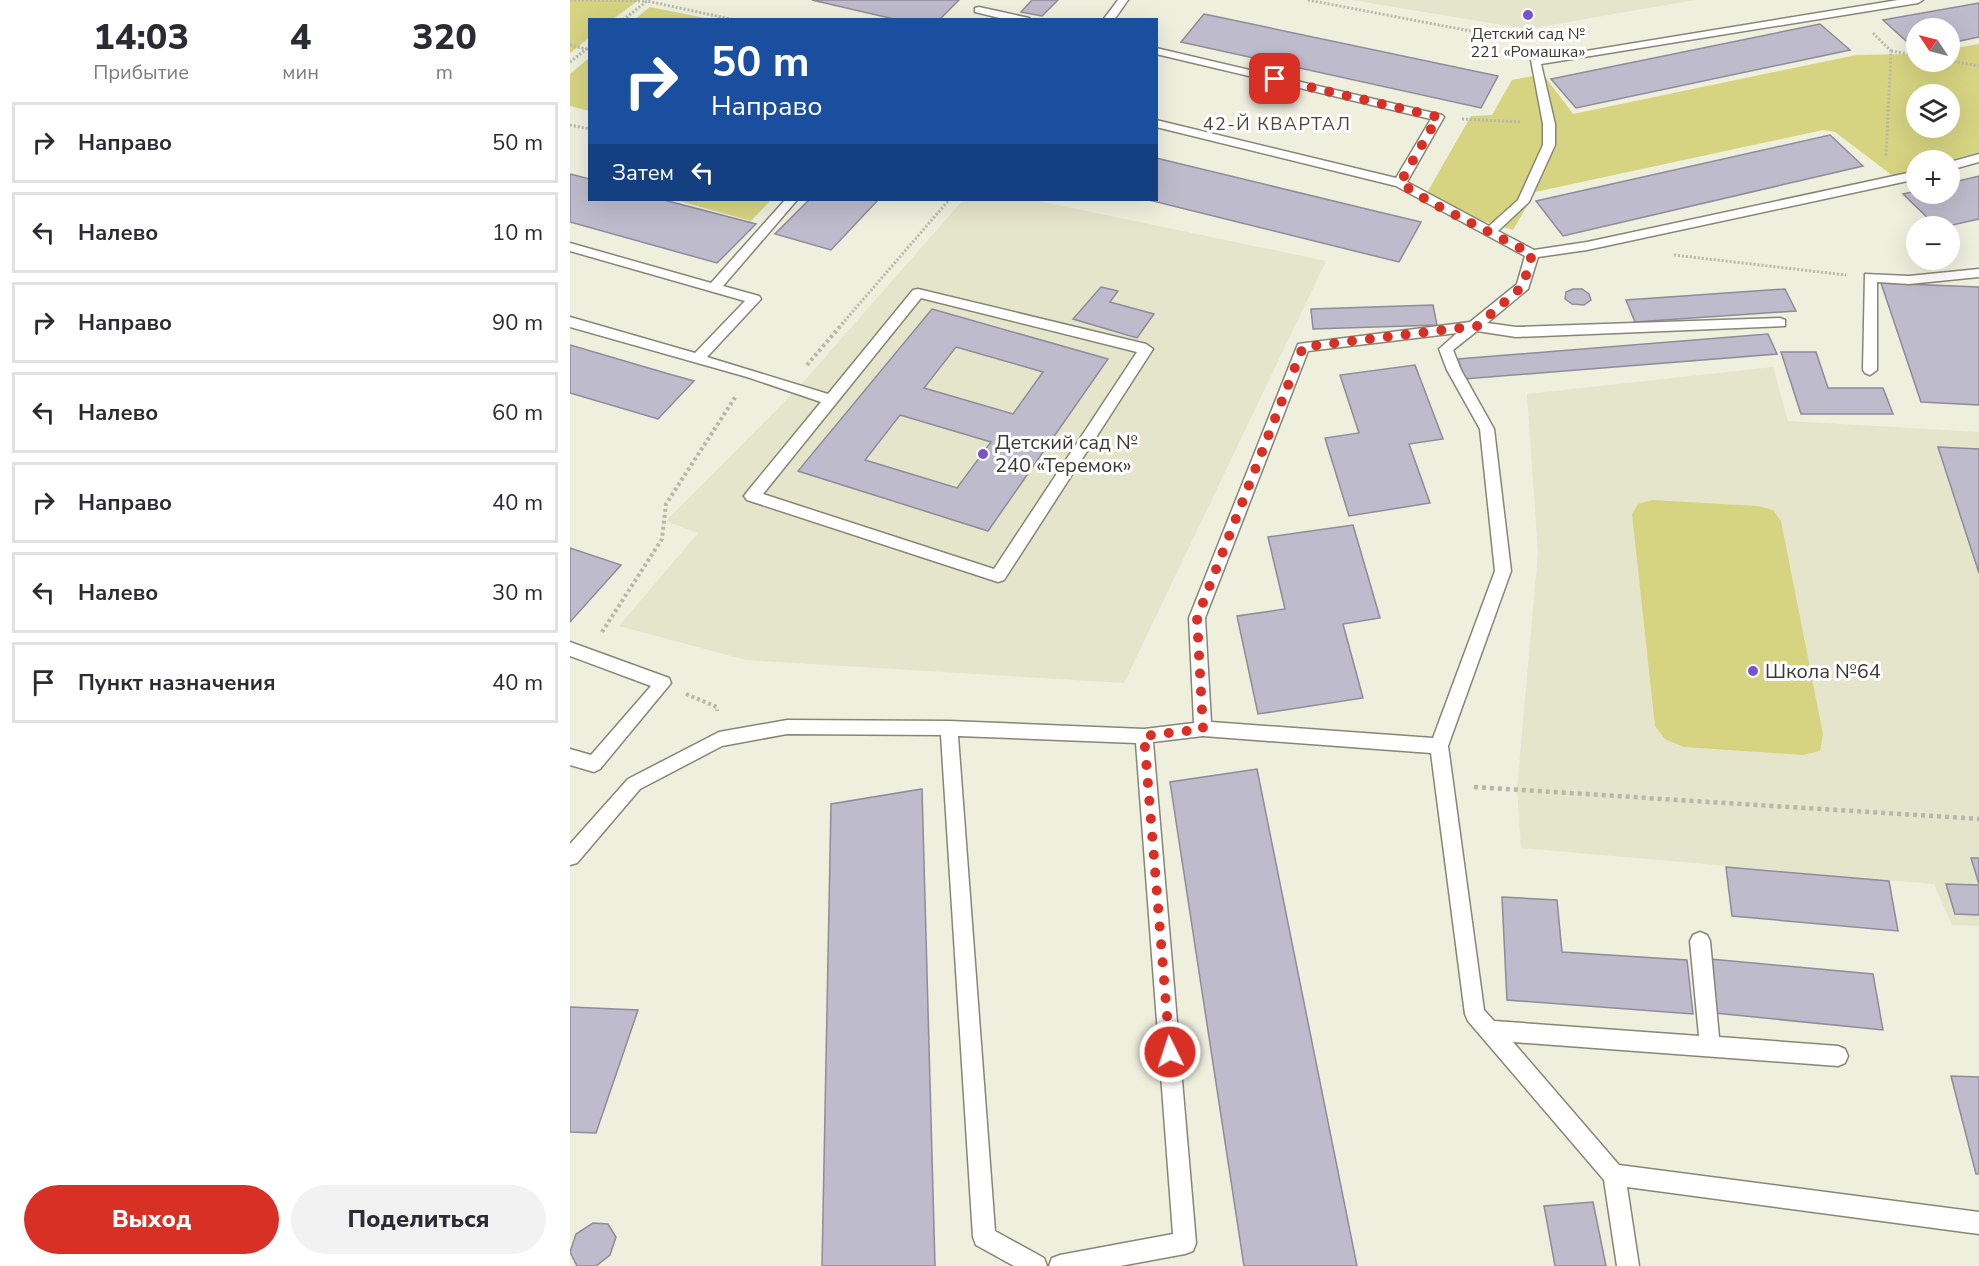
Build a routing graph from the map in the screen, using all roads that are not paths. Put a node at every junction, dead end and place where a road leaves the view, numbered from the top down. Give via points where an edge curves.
1 (987, 0) edge
2 (1123, 0) edge
3 (1918, 0) edge
4 (1848, 5) edge
5 (979, 10) junction
6 (970, 18) edge
7 (1016, 18) edge
8 (1110, 18) edge
9 (1158, 51) edge
10 (1158, 123) edge
11 (1979, 158) edge
12 (1960, 163) edge
13 (1906, 178) edge
14 (1400, 183) junction
15 (790, 201) edge
16 (1489, 233) junction
17 (570, 247) edge
18 (1532, 254) junction
19 (1979, 273) edge
20 (715, 287) junction
21 (570, 322) edge
22 (1780, 323) dead end
23 (1477, 326) junction
24 (697, 359) junction
25 (1870, 370) dead end
26 (831, 400) junction
27 (578, 652) edge
28 (949, 728) junction
29 (1203, 729) junction
30 (1144, 736) junction
31 (1439, 746) junction
32 (570, 757) edge
33 (570, 857) edge
34 (1700, 941) dead end
35 (1491, 1031) junction
36 (1710, 1047) junction
37 (1838, 1056) dead end
38 (1614, 1175) junction
39 (1979, 1223) edge
40 (1036, 1266) edge
41 (1060, 1266) edge
42 (1628, 1266) edge

1 - 5 lane
2 - 8 lane
3 - 4 lane
4 - 16 lane via 1535,62 1549,124 1549,145 1523,202
5 - 6 lane
5 - 7 lane
9 - 14 lane via 1438,117
10 - 14 lane
11 - 12 lane
13 - 18 lane via 1587,246
14 - 16 lane
15 - 20 lane
16 - 18 lane
17 - 20 lane
18 - 23 lane via 1523,286
19 - 25 lane via 1909,280 1870,277
20 - 24 lane via 754,299
21 - 24 lane
22 - 23 lane via 1516,332
23 - 29 lane via 1303,347 1197,618
23 - 31 lane via 1446,349 1487,429 1503,571
24 - 26 lane
26 - 26 lane via 918,293 1146,348 998,576 752,496
27 - 32 lane via 663,683 594,764
28 - 30 lane
28 - 33 lane via 787,727 719,739 634,784
28 - 40 lane via 984,1237
29 - 30 lane
29 - 31 lane
30 - 41 lane via 1185,1243
31 - 35 lane via 1475,1014
34 - 36 lane
35 - 36 lane
35 - 38 lane
36 - 37 lane
38 - 39 lane
38 - 42 lane

